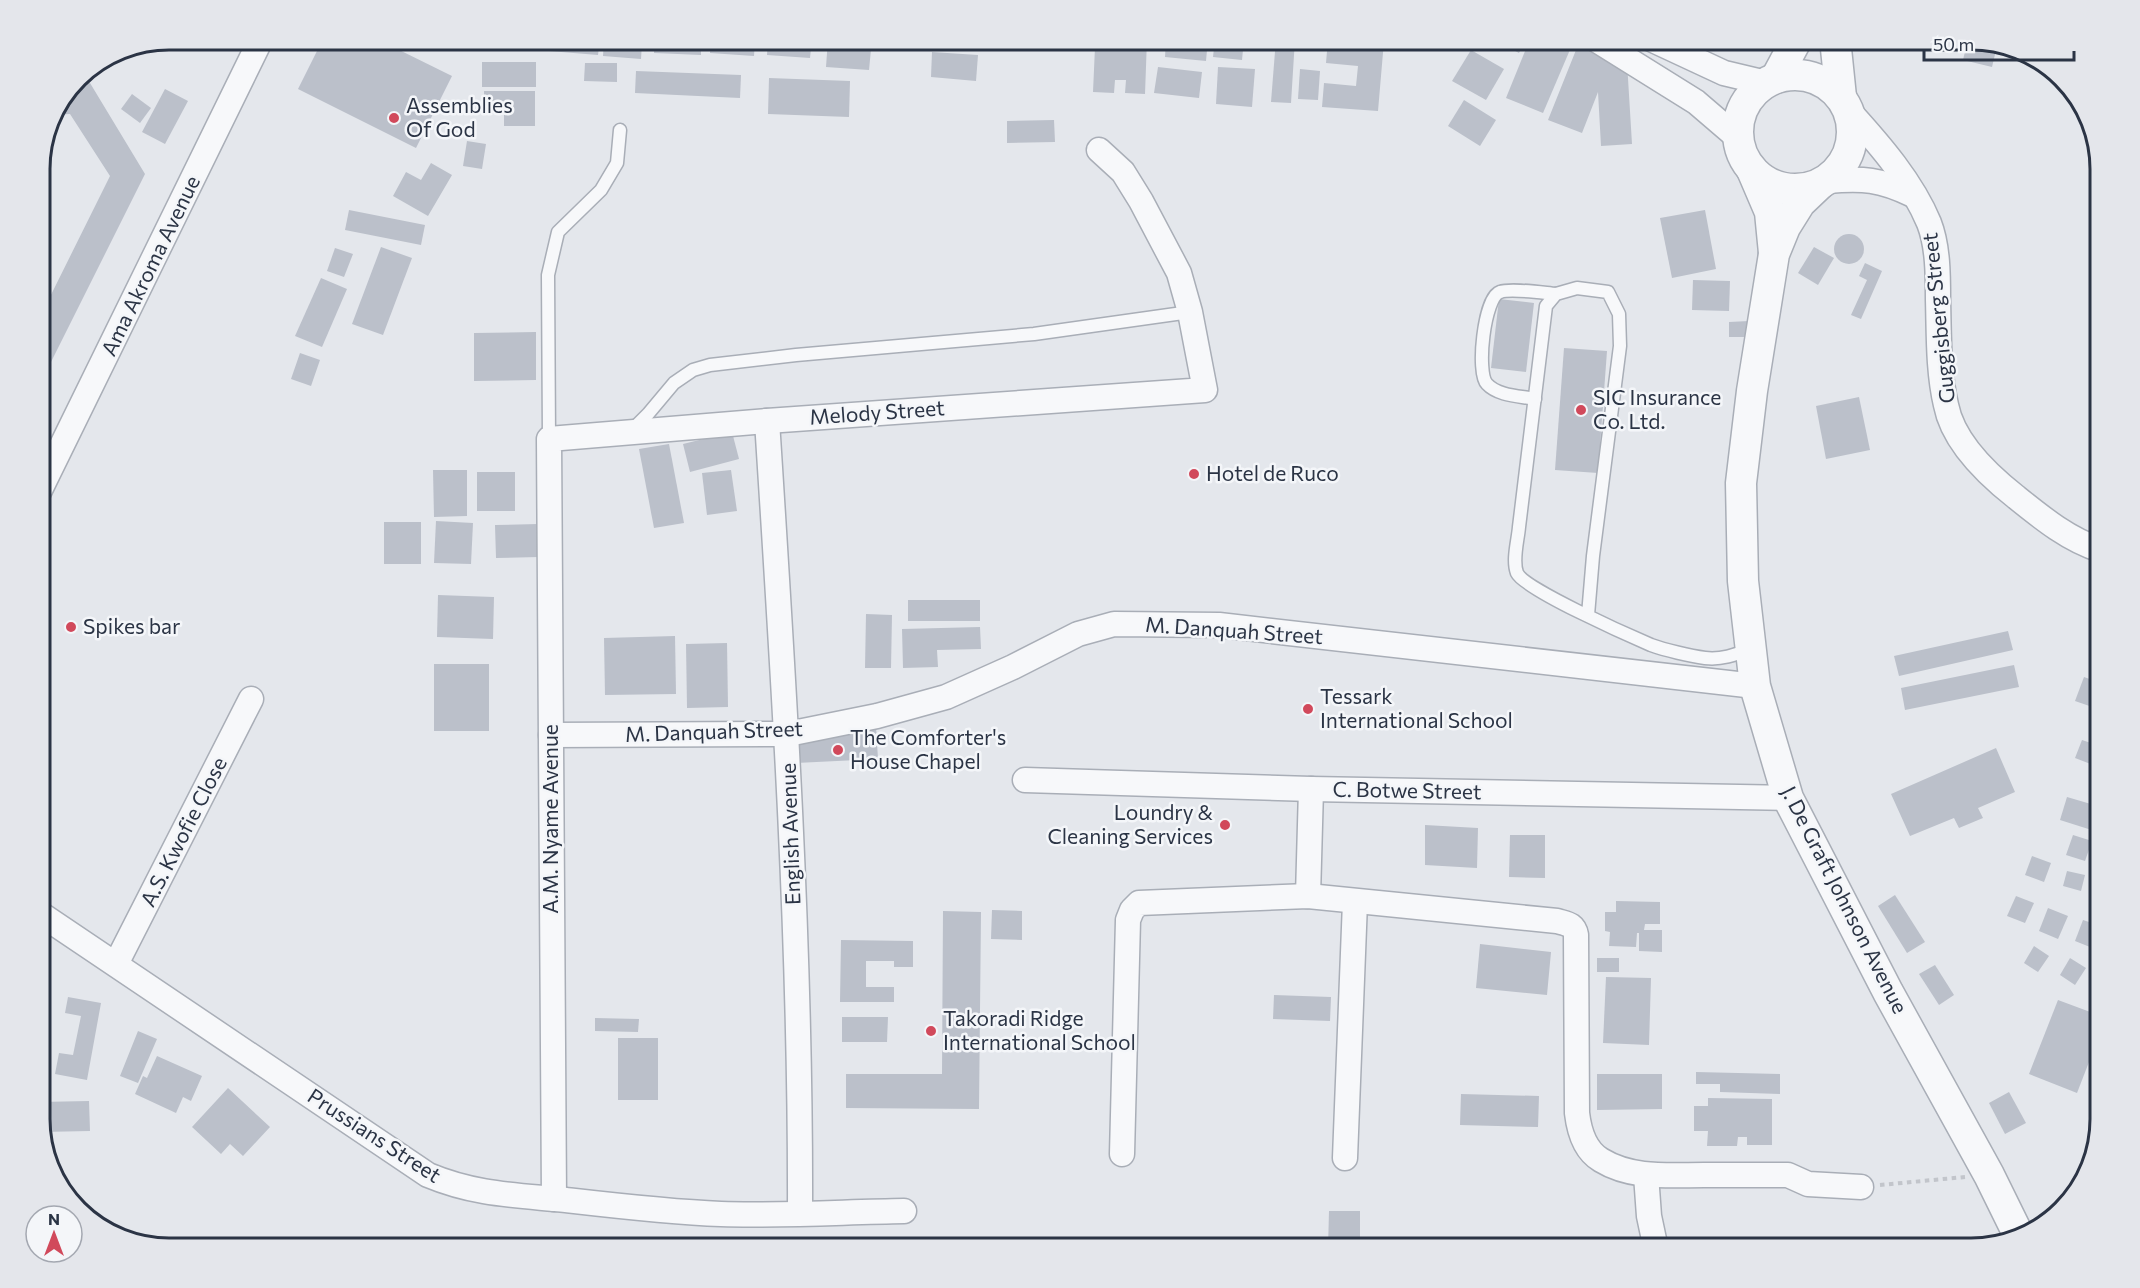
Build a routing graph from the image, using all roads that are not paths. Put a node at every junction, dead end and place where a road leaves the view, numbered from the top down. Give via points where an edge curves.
1 (256, 50) edge
2 (1612, 50) edge
3 (1675, 50) edge
4 (1793, 50) edge
5 (1836, 50) edge
6 (1771, 81) junction
7 (1845, 105) junction
8 (620, 130) dead end
9 (1738, 138) junction
10 (1099, 150) dead end
11 (1752, 170) junction
12 (1823, 182) junction
13 (1916, 196) junction
14 (1774, 254) junction
15 (1556, 294) junction
16 (1190, 312) junction
17 (1535, 399) junction
18 (767, 421) junction
19 (628, 433) junction
20 (549, 439) junction
21 (50, 470) edge
22 (2090, 547) edge
23 (1588, 615) junction
24 (1750, 649) junction
25 (1755, 686) junction
26 (251, 699) dead end
27 (788, 734) junction
28 (551, 735) junction
29 (1026, 780) dead end
30 (1311, 789) junction
31 (1788, 798) junction
32 (1308, 897) junction
33 (1355, 902) junction
34 (50, 920) edge
35 (116, 964) junction
36 (1122, 1154) dead end
37 (1345, 1158) dead end
38 (1646, 1175) junction
39 (1861, 1186) road end
40 (554, 1199) junction
41 (904, 1211) dead end
42 (800, 1213) junction
43 (2016, 1229) edge
44 (1654, 1238) edge

1 - 21 street, Ama Akroma Avenue
2 - 9 street via 1696,102
3 - 6 street via 1724,73
4 - 6 street
5 - 7 street
6 - 7 street via 1793,75 1811,77 1827,84
6 - 9 street via 1753,93 1744,106
7 - 12 street via 1853,131 1850,150 1841,168
7 - 13 street, Guggisberg Street
8 - 20 lane via 616,163 601,190 558,232 548,275
9 - 11 street via 1742,155
10 - 16 street via 1117,165 1141,201 1179,273
11 - 12 street via 1779,188 1796,190
11 - 14 street, J. De Graft Johnson Avenue via 1770,212
12 - 13 street via 1860,178 1890,184
12 - 14 street, J. De Graft Johnson Avenue via 1800,203
13 - 22 street, Guggisberg Street via 1929,225 1938,269 1942,376 1946,406 1958,434 2003,487 2044,520
14 - 24 street, J. De Graft Johnson Avenue via 1741,483 1743,581
15 - 17 lane via 1546,306
15 - 17 lane via 1500,292 1492,297 1488,312 1484,381 1493,390
15 - 23 lane via 1577,288 1608,292 1619,314 1620,346
16 - 18 street, Melody Street via 1205,390
16 - 19 lane via 1034,334 710,365 693,370 674,383
17 - 23 lane via 1517,573 1526,583
18 - 19 street, Melody Street
18 - 27 street, English Avenue
19 - 20 street, Melody Street
20 - 28 street, A.M. Nyame Avenue
23 - 24 lane via 1653,645 1705,658 1727,657
24 - 25 street, J. De Graft Johnson Avenue
25 - 27 street, M. Danquah Street via 1219,625 1114,624 1077,634 946,697
25 - 31 street, J. De Graft Johnson Avenue
26 - 35 street, A.S. Kwofie Close
27 - 28 street, M. Danquah Street
27 - 42 street, English Avenue
28 - 40 street, A.M. Nyame Avenue
29 - 30 street, C. Botwe Street
30 - 31 street, C. Botwe Street
30 - 32 street
31 - 43 street, J. De Graft Johnson Avenue
32 - 33 street
32 - 36 street via 1140,903 1132,910 1128,920
33 - 37 street
33 - 38 street via 1557,921 1575,928 1579,1130 1599,1159
34 - 35 street, Prussians Street
35 - 40 street, Prussians Street via 428,1175 470,1190
38 - 39 street via 1788,1175 1808,1184
38 - 44 street
40 - 42 street, Prussians Street via 658,1210
41 - 42 street, Prussians Street

